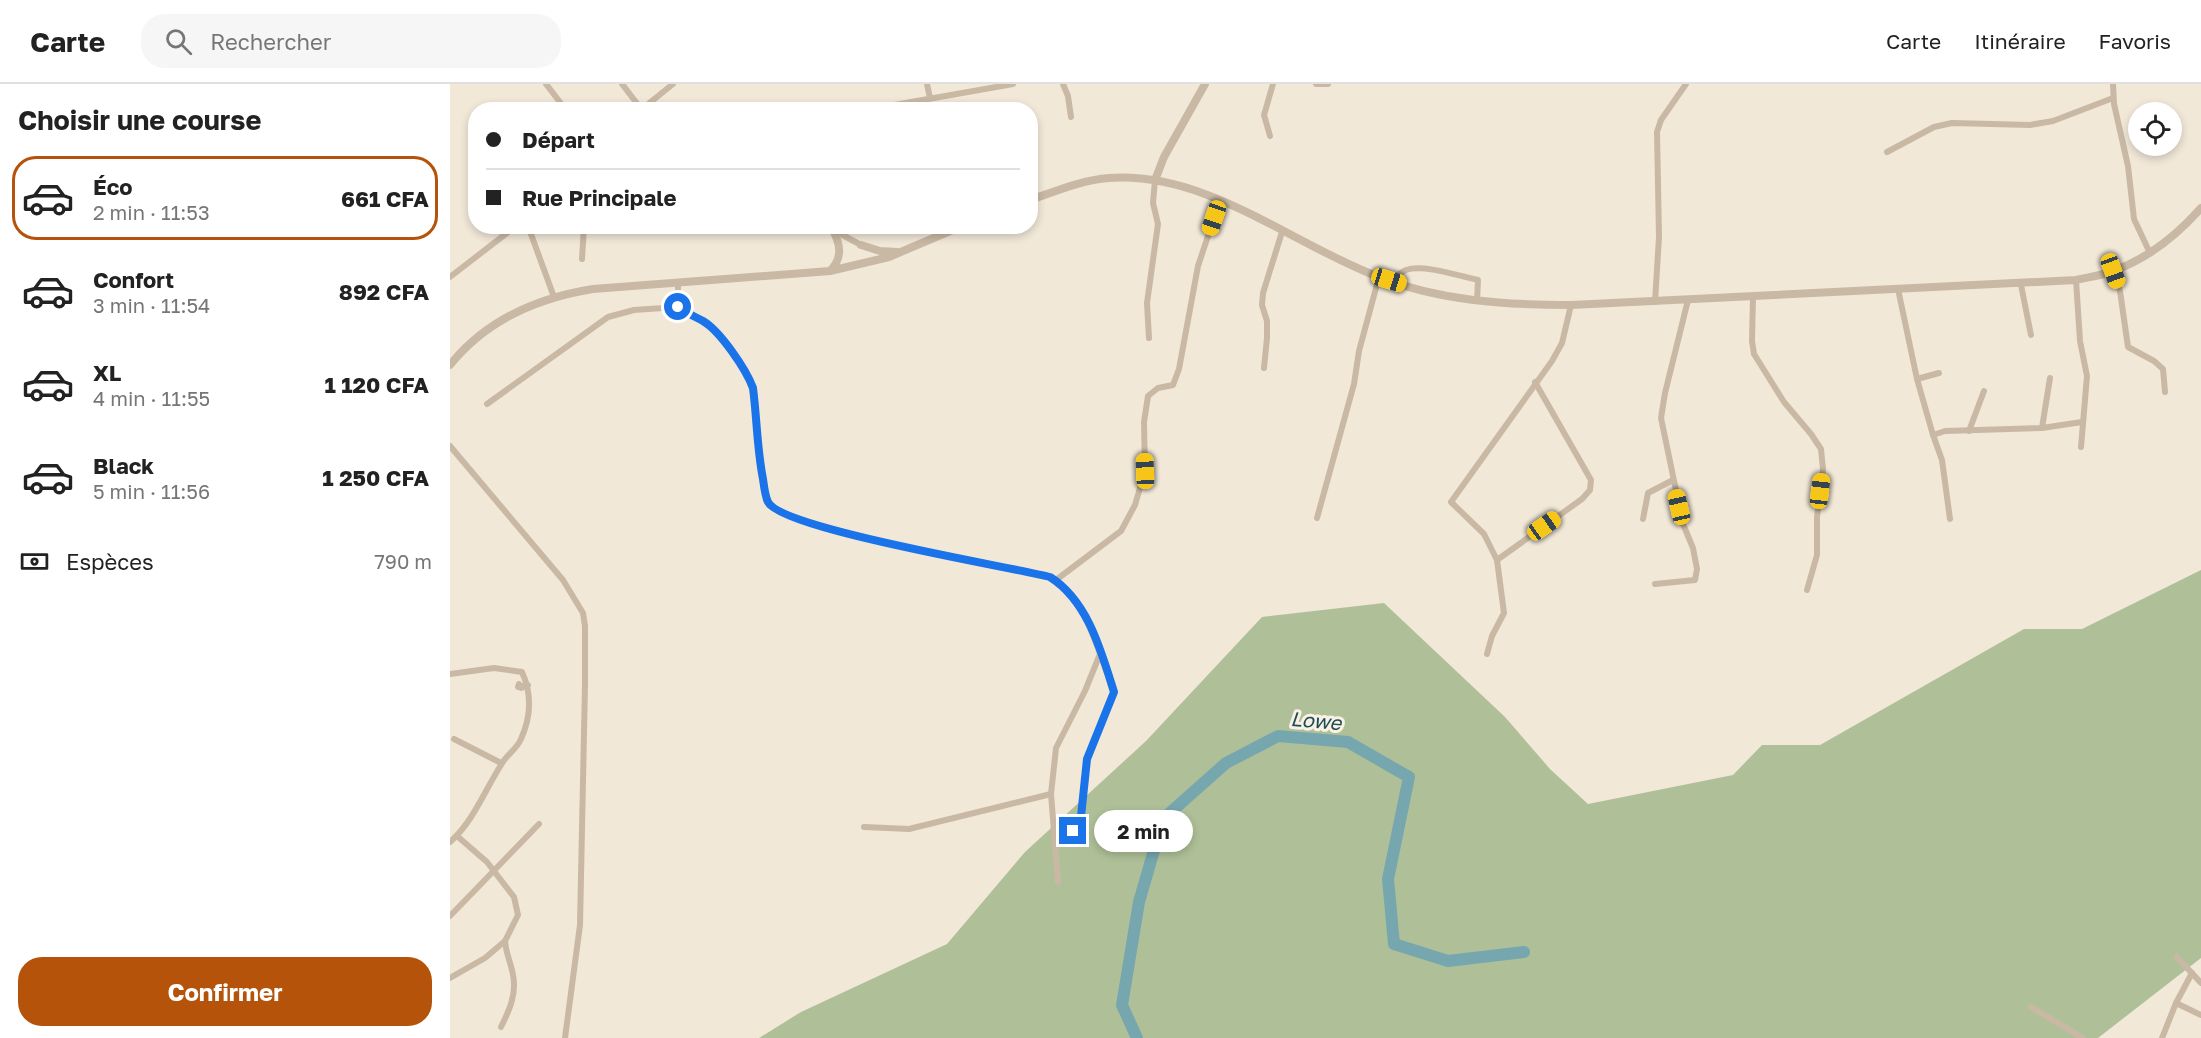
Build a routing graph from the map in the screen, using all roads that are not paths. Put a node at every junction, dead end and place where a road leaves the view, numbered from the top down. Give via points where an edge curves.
1 (546, 84) edge
2 (622, 84) edge
3 (673, 84) edge
4 (927, 84) edge
5 (1013, 84) edge
6 (1063, 84) edge
7 (1205, 84) edge
8 (1273, 84) edge
9 (1316, 84) edge
10 (1328, 84) edge
11 (1686, 84) edge
12 (2113, 84) edge
13 (930, 98) junction
14 (2113, 98) junction
15 (560, 102) edge
16 (636, 102) edge
17 (651, 102) edge
18 (909, 102) edge
19 (1071, 117) dead end
20 (1269, 136) dead end
21 (1887, 152) dead end
22 (1155, 180) junction
23 (1038, 197) edge
24 (1220, 200) junction
25 (2201, 207) edge
26 (1282, 232) junction
27 (506, 234) edge
28 (531, 234) edge
29 (584, 234) edge
30 (832, 234) edge
31 (840, 234) edge
32 (943, 234) edge
33 (861, 245) junction
34 (904, 251) junction
35 (2149, 251) junction
36 (582, 259) dead end
37 (865, 264) junction
38 (2113, 271) junction
39 (830, 272) junction
40 (450, 277) edge
41 (1379, 277) junction
42 (1389, 280) junction
43 (2076, 280) junction
44 (678, 284) junction
45 (2021, 285) junction
46 (1898, 289) junction
47 (554, 297) junction
48 (1753, 297) junction
49 (1688, 300) junction
50 (1477, 301) junction
51 (1655, 302) junction
52 (1571, 306) junction
53 (678, 307) junction
54 (2031, 335) dead end
55 (1149, 338) dead end
56 (450, 365) edge
57 (1264, 368) dead end
58 (1939, 373) dead end
59 (2050, 378) dead end
60 (1917, 379) junction
61 (1535, 382) junction
62 (1984, 391) dead end
63 (2165, 392) dead end
64 (487, 404) dead end
65 (2082, 422) junction
66 (2042, 428) junction
67 (1969, 431) junction
68 (1933, 435) junction
69 (450, 446) edge
70 (2081, 447) dead end
71 (1673, 480) junction
72 (1317, 518) dead end
73 (1643, 519) dead end
74 (1950, 519) dead end
75 (1497, 560) junction
76 (1056, 580) junction
77 (1655, 584) dead end
78 (1807, 590) dead end
79 (1100, 654) junction
80 (1487, 654) dead end
81 (450, 674) edge
82 (454, 739) dead end
83 (501, 763) junction
84 (1051, 794) junction
85 (539, 824) dead end
86 (864, 827) dead end
87 (1055, 831) junction
88 (457, 836) junction
89 (450, 842) edge
90 (494, 873) junction
91 (1058, 882) dead end
92 (450, 915) edge
93 (506, 941) junction
94 (2177, 957) dead end
95 (2192, 973) junction
96 (450, 978) edge
97 (2201, 983) edge
98 (2176, 1003) junction
99 (2031, 1007) dead end
100 (2201, 1014) edge
101 (501, 1027) dead end
102 (565, 1038) edge
103 (2083, 1038) edge
104 (2162, 1038) edge

1 - 15 street
2 - 16 street
3 - 17 street
4 - 13 street
5 - 13 street
6 - 19 street
7 - 22 street
8 - 20 street via 1264,115
9 - 10 street
11 - 51 street via 1661,120 1658,132
12 - 14 street
13 - 18 street
14 - 21 street via 2053,121 2030,125 1952,123 1934,127
14 - 35 street via 2128,166 2134,219
22 - 23 street via 1090,180
22 - 24 street
22 - 55 street via 1153,203 1158,224 1147,303
24 - 26 street
24 - 76 street via 1198,266 1179,369 1173,385 1158,388 1148,396 1145,471 1135,505 1121,531
25 - 35 street via 2185,225
26 - 41 street
26 - 57 street via 1263,293 1268,338
27 - 40 street
28 - 47 street
29 - 36 street
30 - 39 street via 840,249
31 - 33 street
32 - 34 street
33 - 34 street
33 - 37 street via 867,256
34 - 37 street
35 - 38 street
37 - 39 street
38 - 43 street
38 - 63 street via 2128,346 2163,369
39 - 44 street
41 - 42 street
41 - 72 street
42 - 50 street
42 - 50 street via 1411,269 1478,280
43 - 45 street
43 - 65 street via 2087,376
44 - 47 street
44 - 53 street
45 - 46 street
45 - 54 street
46 - 48 street
46 - 60 street
47 - 56 street via 495,324
48 - 49 street
48 - 78 street via 1754,354 1784,402 1821,449 1817,555
49 - 51 street
49 - 71 street via 1661,418
50 - 52 street
51 - 52 street
52 - 61 street via 1562,343
53 - 64 street via 634,310 608,317
53 - 76 street via 703,321 750,379 762,475 772,507 868,539
58 - 60 street
59 - 66 street
60 - 68 street
61 - 75 street via 1451,502 1484,534
61 - 75 street via 1591,480 1590,490
62 - 67 street
65 - 66 street
65 - 70 street
66 - 67 street
67 - 68 street
68 - 74 street via 1942,460
69 - 102 street via 563,580 583,613 580,925
71 - 73 street via 1648,493
71 - 77 street via 1697,569 1695,580
75 - 80 street via 1504,613
76 - 79 street via 1082,610
79 - 84 street via 1056,747
79 - 87 street via 1114,692 1087,759 1080,826 1073,831
81 - 83 street via 502,668 522,672 530,706 521,741
82 - 83 street
83 - 88 street
84 - 86 street via 909,829
84 - 87 street
85 - 90 street
87 - 91 street
88 - 89 street
88 - 90 street
90 - 92 street
90 - 93 street via 514,897 518,909 517,921
93 - 96 street
93 - 101 street via 514,996
94 - 95 street
95 - 97 street
95 - 98 street
98 - 100 street
98 - 104 street
99 - 103 street

